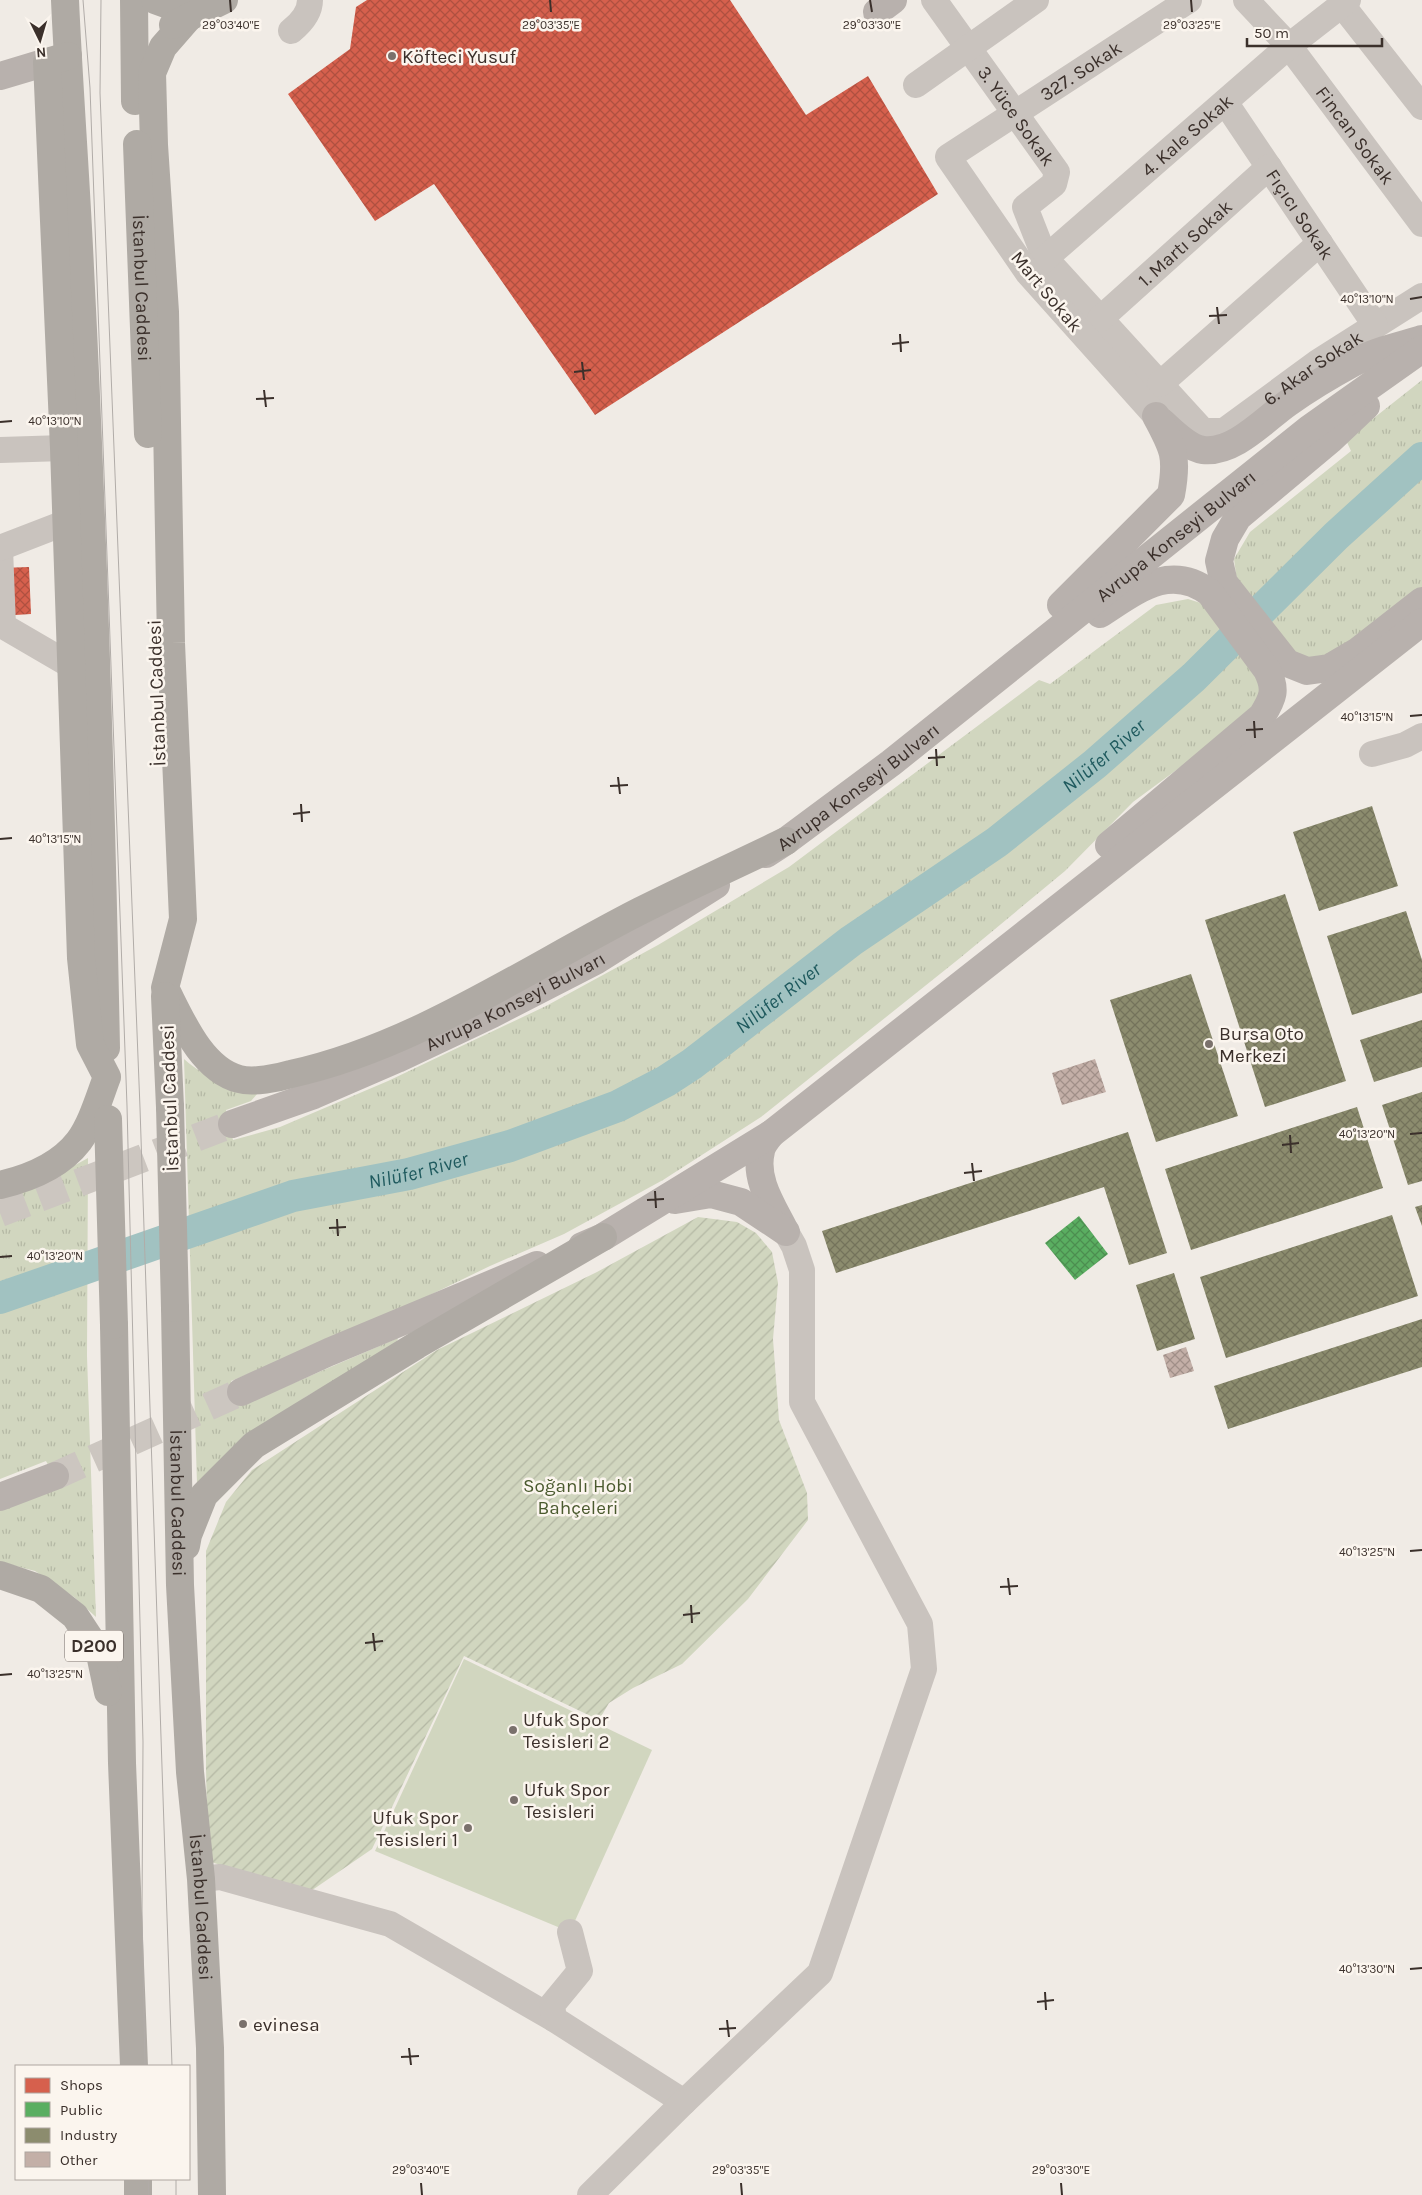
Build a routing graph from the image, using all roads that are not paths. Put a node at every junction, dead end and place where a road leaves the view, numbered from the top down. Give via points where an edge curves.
1 (65, 0) edge
2 (134, 0) edge
3 (155, 0) edge
4 (224, 0) edge
5 (310, 0) edge
6 (934, 0) edge
7 (1036, 0) edge
8 (1189, 0) edge
9 (1246, 0) edge
10 (1345, 3) edge
11 (184, 8) edge
12 (291, 31) dead end
13 (1289, 46) junction
14 (968, 48) junction
15 (61, 65) junction
16 (0, 76) edge
17 (135, 79) junction
18 (916, 85) dead end
19 (1225, 102) junction
20 (1422, 107) edge
21 (1015, 113) junction
22 (948, 157) joint
23 (1269, 167) junction
24 (1422, 224) edge
25 (1320, 243) junction
26 (1037, 266) junction
27 (1422, 296) edge
28 (1100, 319) junction
29 (1375, 326) junction
30 (1422, 339) edge
31 (1422, 349) edge
32 (1422, 354) edge
33 (1160, 384) junction
34 (1156, 416) junction
35 (1211, 440) junction
36 (64, 448) junction
37 (0, 450) edge
38 (1171, 495) junction
39 (67, 522) junction
40 (0, 548) edge
41 (1217, 588) junction
42 (1422, 601) edge
43 (1422, 622) edge
44 (70, 664) junction
45 (1277, 667) junction
46 (973, 695) junction
47 (1422, 736) edge
48 (1372, 754) dead end
49 (786, 841) junction
50 (165, 988) junction
51 (937, 1004) junction
52 (107, 1078) junction
53 (232, 1124) tunnel mouth
54 (770, 1134) junction
55 (0, 1185) edge
56 (659, 1203) junction
57 (786, 1232) junction
58 (604, 1237) junction
59 (241, 1392) tunnel mouth
60 (55, 1476) tunnel mouth
61 (0, 1497) edge
62 (0, 1575) edge
63 (180, 1585) junction
64 (122, 1764) junction
65 (202, 1879) junction
66 (570, 1932) dead end
67 (554, 2019) junction
68 (134, 2065) edge
69 (684, 2102) junction
70 (138, 2180) edge
71 (138, 2195) edge
72 (212, 2195) edge
73 (590, 2195) edge

1 - 15 highway
2 - 17 highway, İstanbul Caddesi
3 - 11 highway
4 - 11 highway
5 - 12 street via 302,22
6 - 14 street, 3. Yüce Sokak
7 - 14 street
8 - 21 street, 327. Sokak
9 - 13 street, Fincan Sokak
10 - 13 street, 4. Kale Sokak
10 - 20 street
11 - 17 highway via 143,50
11 - 50 highway via 152,72 165,312 172,643 183,919
13 - 19 street, 4. Kale Sokak
13 - 24 street, Fincan Sokak
14 - 18 street
14 - 21 street, 3. Yüce Sokak
15 - 16 main road
15 - 36 highway
15 - 52 highway via 80,268 95,624
17 - 50 highway, İstanbul Caddesi
19 - 23 street, Fıçıcı Sokak
19 - 26 street, 4. Kale Sokak
21 - 22 street, 327. Sokak
21 - 26 street, 3. Yüce Sokak via 1057,172 1054,184 1025,207
22 - 26 street, Mart Sokak
23 - 25 street, Fıçıcı Sokak
23 - 28 street, 1. Martı Sokak
25 - 29 street, Fıçıcı Sokak
25 - 33 street
26 - 28 street, Mart Sokak
26 - 34 street, Mart Sokak
27 - 29 street, 6. Akar Sokak
28 - 33 street, Mart Sokak
29 - 35 street, 6. Akar Sokak via 1318,362
30 - 35 main road via 1376,352 1320,381 1249,434
31 - 46 main road, Avrupa Konseyi Bulvarı via 1310,429
32 - 41 main road via 1330,440 1238,517 1225,539
33 - 35 street, Mart Sokak
34 - 35 main road via 1185,441 1202,450
34 - 38 main road via 1174,456
35 - 38 main road via 1184,472
36 - 37 street
36 - 39 highway
38 - 46 main road
39 - 40 street
39 - 44 highway
40 - 44 street via 3,626
41 - 45 main road
41 - 46 main road via 1177,578 1148,584
42 - 45 main road via 1329,668 1307,671
43 - 51 main road
44 - 52 highway via 83,987 90,1044
45 - 51 main road via 1272,700 1262,716 1008,930
46 - 49 main road, Avrupa Konseyi Bulvarı via 891,763
47 - 48 street via 1405,745
49 - 50 highway via 639,912 499,988 386,1044 323,1067 273,1078 239,1079 213,1065 196,1045
49 - 53 main road, Avrupa Konseyi Bulvarı via 597,960 492,1014 347,1080
50 - 63 highway, İstanbul Caddesi, bridge
51 - 54 main road
52 - 55 highway via 90,1121 78,1141 54,1164 38,1173
52 - 64 highway, bridge
54 - 56 main road
54 - 57 main road via 761,1150 759,1172
56 - 57 main road via 711,1194 741,1202
56 - 58 main road
57 - 69 street via 802,1270 802,1402 920,1624 924,1669 820,1973
58 - 59 main road
58 - 63 highway via 417,1345 254,1445 204,1495 188,1535
60 - 61 main road
62 - 64 highway, D200 via 41,1589 75,1616 100,1654
63 - 65 highway, İstanbul Caddesi via 190,1772
64 - 68 highway
65 - 67 street via 220,1877 390,1924
65 - 72 highway, İstanbul Caddesi via 210,2048
66 - 67 street via 580,1971 552,2006
67 - 69 street
69 - 73 street
70 - 71 highway

